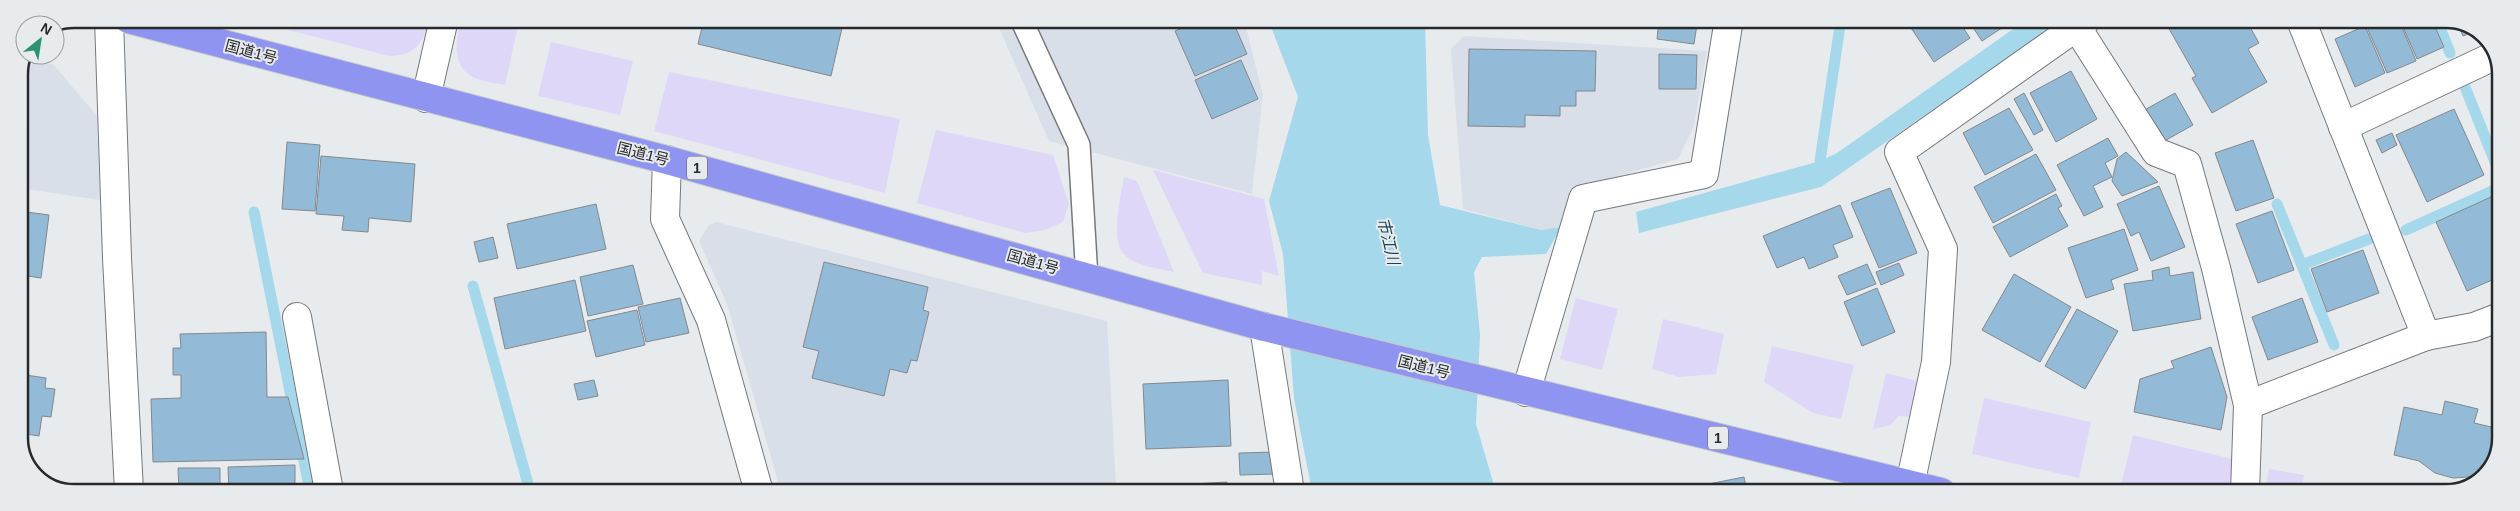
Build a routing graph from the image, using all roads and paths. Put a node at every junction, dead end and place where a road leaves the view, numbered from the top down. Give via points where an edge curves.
1 (109, 28) edge
2 (162, 28) edge
3 (442, 28) edge
4 (1025, 28) edge
5 (1728, 28) edge
6 (2074, 28) edge
7 (2084, 28) edge
8 (2304, 28) edge
9 (2490, 59) edge
10 (426, 98) junction
11 (2343, 127) junction
12 (667, 160) junction
13 (1087, 278) junction
14 (297, 317) dead end
15 (2492, 320) edge
16 (1264, 327) junction
17 (2426, 336) junction
18 (1526, 392) junction
19 (2248, 405) junction
20 (129, 484) edge
21 (328, 484) edge
22 (757, 484) edge
23 (1289, 484) edge
24 (1892, 484) edge
25 (1909, 484) edge
26 (2245, 484) edge

1 - 20 street
2 - 10 highway, 国道1号 / 1
3 - 10 street
4 - 13 lane via 1079,145
5 - 18 street via 1704,174 1583,199
6 - 25 street via 1899,152 1943,250 1936,362
7 - 19 street via 2156,152 2187,164 2216,268
8 - 11 street
9 - 11 street
10 - 12 highway, 国道1号 / 1
11 - 17 street
12 - 13 highway, 国道1号 / 1
12 - 22 street via 665,219 711,320
13 - 16 highway, 国道1号 / 1
14 - 21 street
15 - 17 street via 2474,327
16 - 18 highway, 国道1号 / 1
16 - 23 street
17 - 19 street
18 - 24 highway, 国道1号 / 1
19 - 26 street

